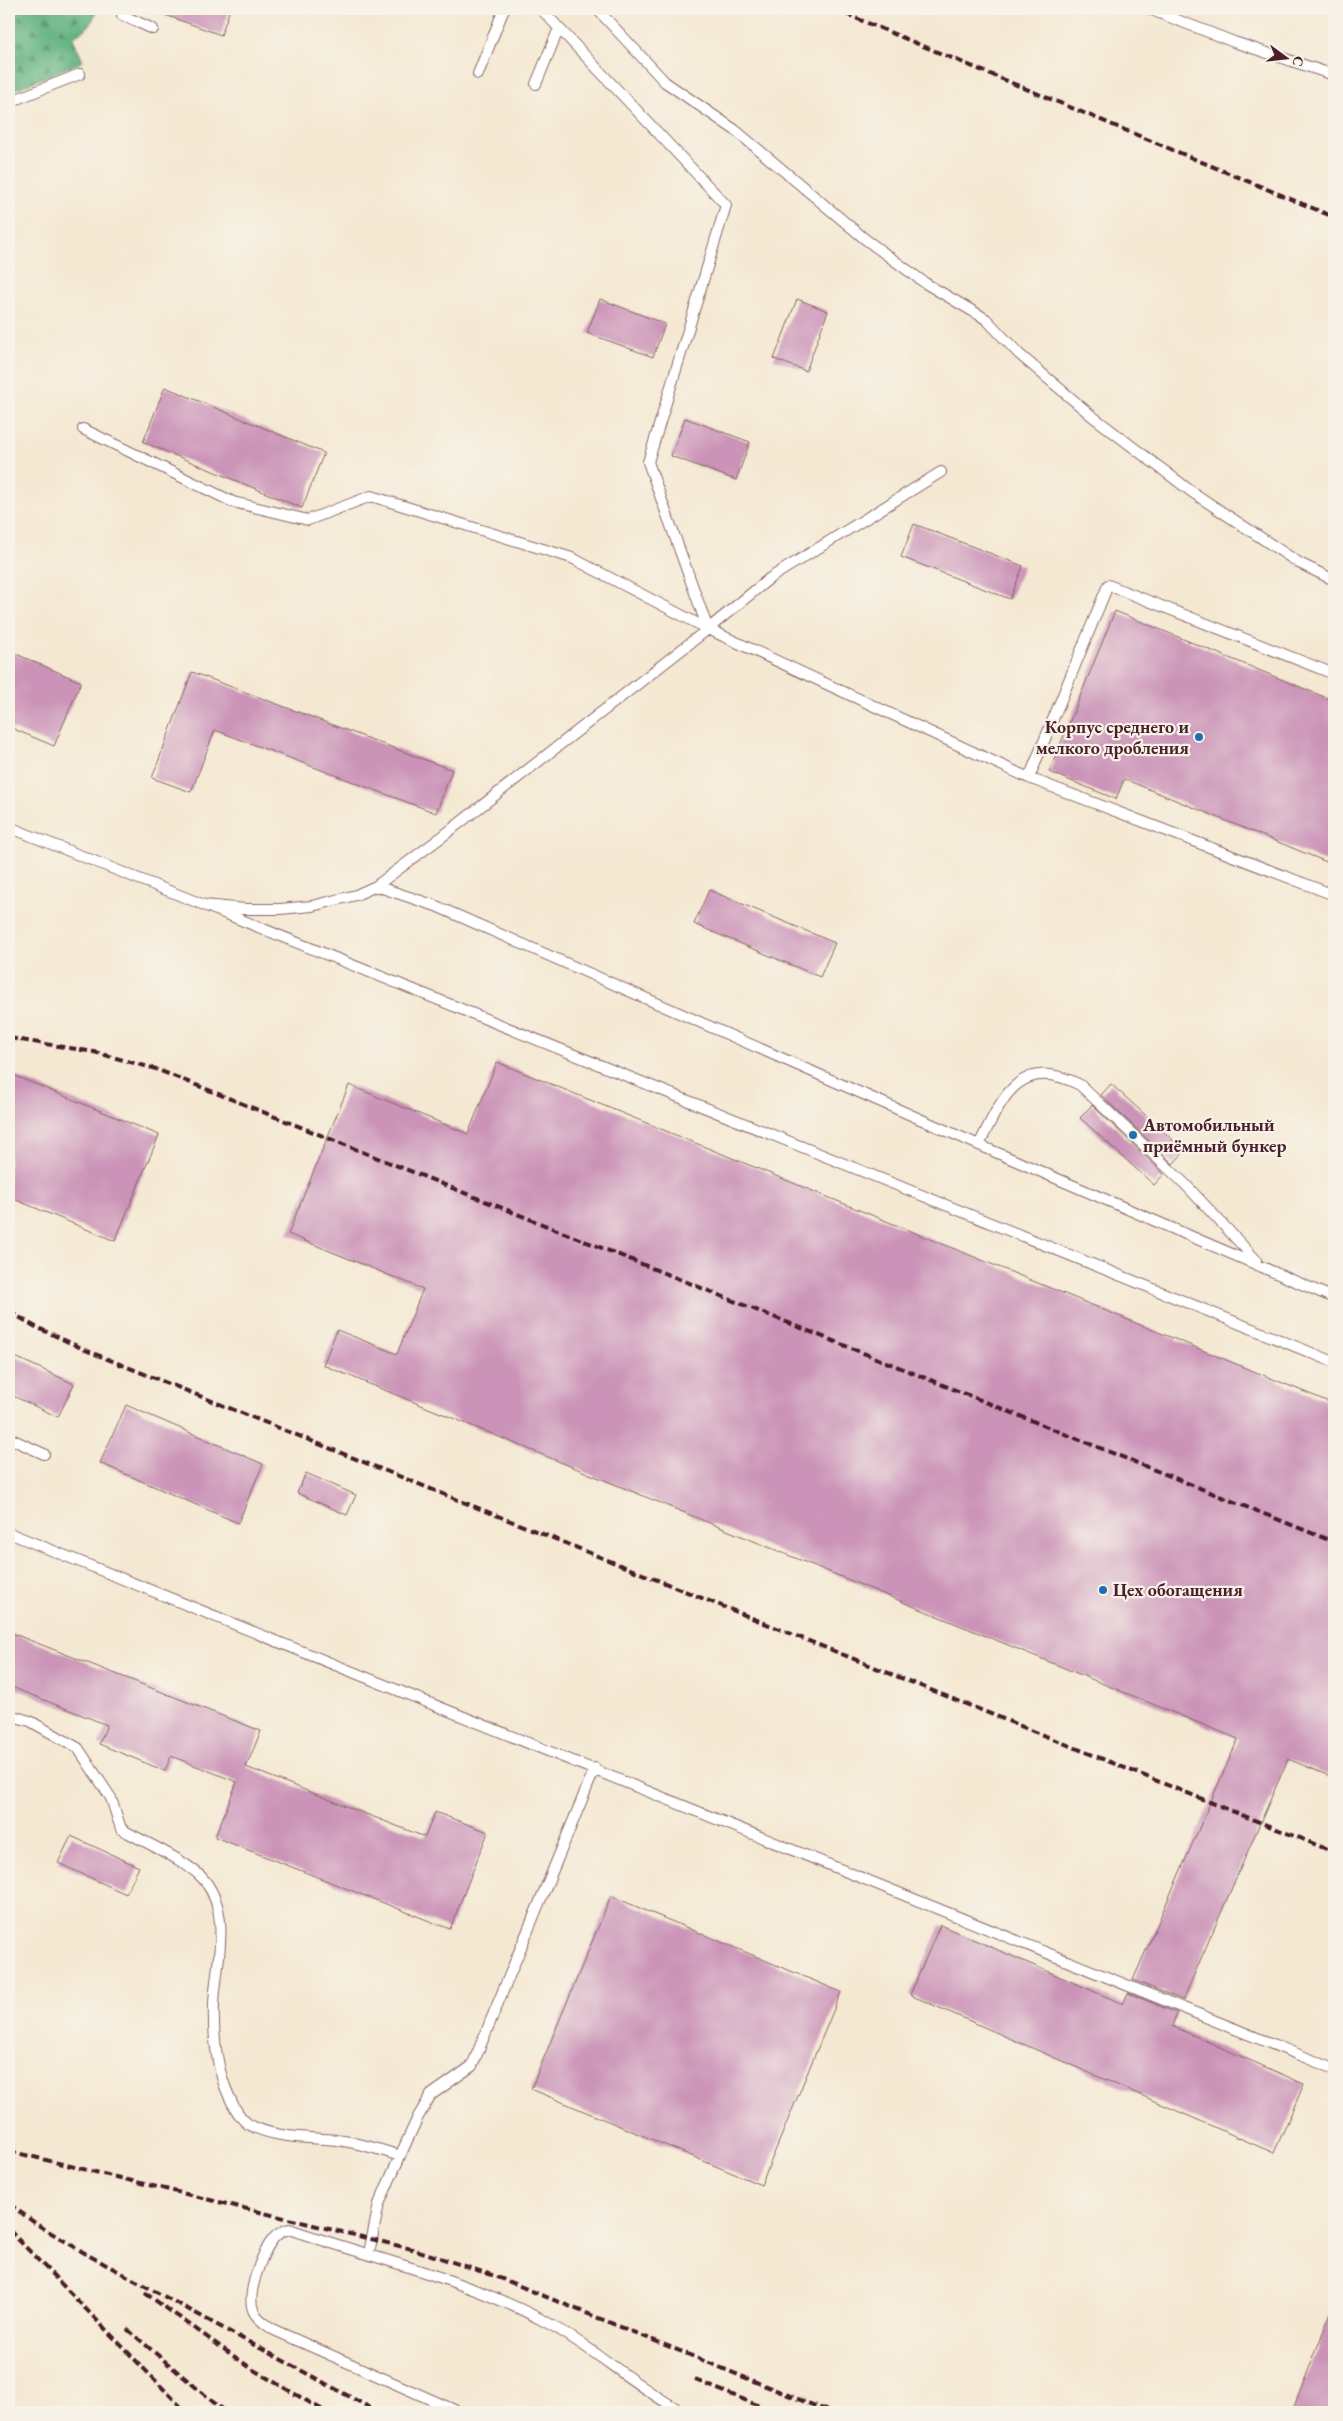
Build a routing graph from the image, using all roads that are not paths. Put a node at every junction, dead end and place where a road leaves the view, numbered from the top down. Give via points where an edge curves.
1 (122, 9) edge
2 (504, 9) edge
3 (541, 9) edge
4 (597, 9) edge
5 (1150, 9) edge
6 (559, 28) junction
7 (153, 29) dead end
8 (80, 74) dead end
9 (478, 74) dead end
10 (1334, 75) edge
11 (536, 84) dead end
12 (9, 102) edge
13 (83, 429) dead end
14 (941, 472) dead end
15 (1334, 580) edge
16 (708, 629) junction
17 (1334, 674) edge
18 (1029, 778) junction
19 (9, 827) edge
20 (376, 886) junction
21 (1334, 895) edge
22 (204, 905) junction
23 (979, 1145) junction
24 (1260, 1265) junction
25 (1334, 1298) edge
26 (1334, 1362) edge
27 (9, 1438) edge
28 (44, 1454) dead end
29 (9, 1533) edge
30 (9, 1715) edge
31 (594, 1768) junction
32 (1334, 2069) edge
33 (400, 2156) junction
34 (369, 2253) junction
35 (459, 2412) edge
36 (683, 2412) edge

1 - 7 lane via 122,14
2 - 9 lane
3 - 6 lane
4 - 15 lane via 665,82 735,130 865,239 925,283 986,319 1019,354 1092,416 1192,492 1299,563
5 - 10 lane via 1224,39
6 - 11 lane
6 - 16 lane via 726,204 648,462
8 - 12 lane
13 - 16 lane via 233,502 308,520 370,496 572,558
14 - 16 lane via 770,578
16 - 18 lane
16 - 20 lane
17 - 18 lane via 1108,584
18 - 21 lane
19 - 22 lane
20 - 22 lane via 312,906 245,909
20 - 23 lane via 436,906
22 - 26 lane
23 - 24 lane
23 - 24 lane via 1001,1100 1024,1078 1040,1075 1070,1080 1080,1085 1185,1184
24 - 25 lane
27 - 28 lane
29 - 31 lane
30 - 33 lane via 30,1721 78,1748 110,1798 121,1829 181,1863 204,1880 213,1894 220,1910 214,2003 218,2061 234,2108 246,2123 281,2134 362,2144
31 - 32 lane
31 - 33 lane via 472,2066 431,2095
33 - 34 lane via 379,2204
34 - 35 lane via 289,2229 281,2232 272,2240 254,2282 250,2294 254,2312 274,2330
34 - 36 lane via 478,2291 548,2323

